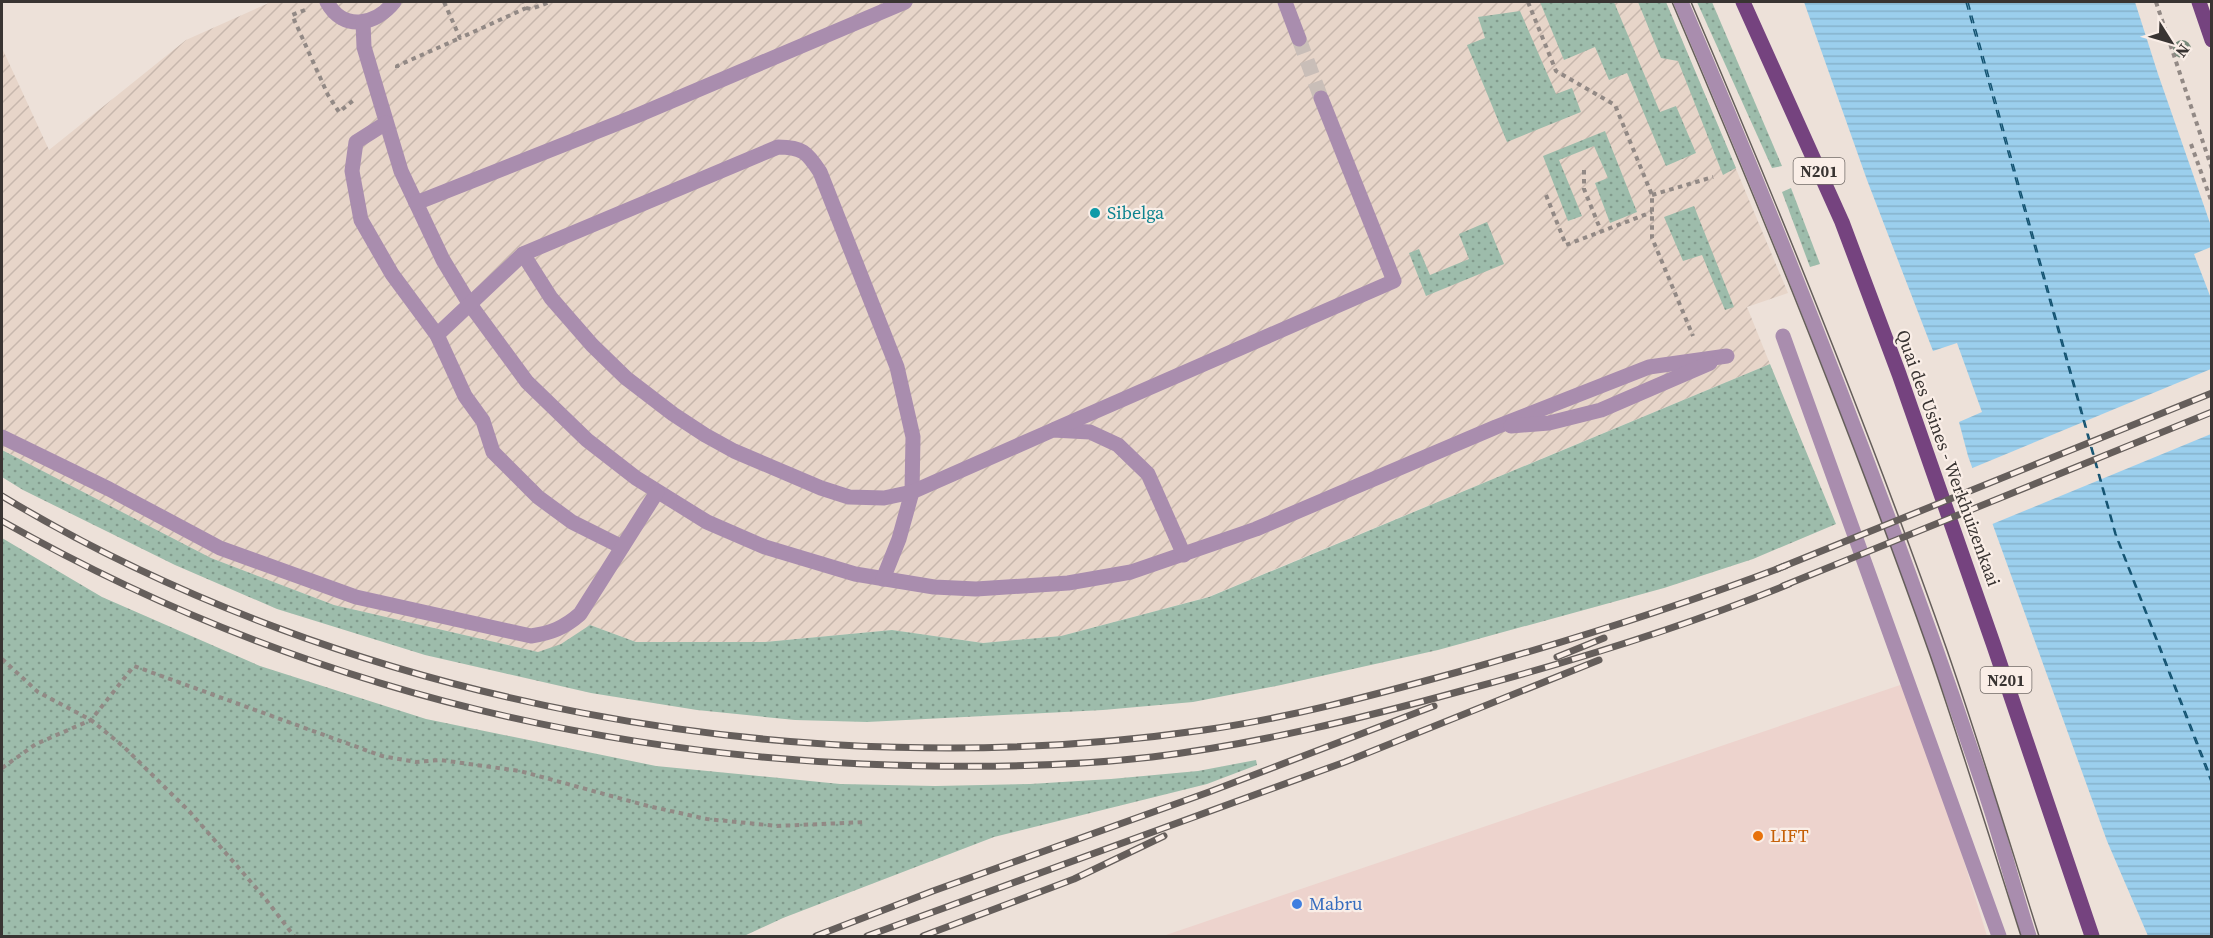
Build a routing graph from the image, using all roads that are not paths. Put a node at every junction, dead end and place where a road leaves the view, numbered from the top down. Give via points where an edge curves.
1 (327, 2) edge
2 (394, 2) edge
3 (905, 2) edge
4 (1285, 2) edge
5 (1681, 2) edge
6 (1743, 2) edge
7 (2199, 2) edge
8 (363, 22) junction
9 (1299, 39) tunnel mouth
10 (2211, 40) edge
11 (1321, 98) tunnel mouth
12 (386, 123) junction
13 (416, 202) junction
14 (523, 254) junction
15 (470, 303) junction
16 (437, 336) junction
17 (1783, 336) dead end
18 (1497, 427) junction
19 (1053, 430) junction
20 (2, 437) edge
21 (657, 492) junction
22 (912, 492) junction
23 (622, 547) junction
24 (1184, 555) junction
25 (883, 579) junction
26 (1999, 936) edge
27 (2029, 936) edge
28 (2092, 936) edge

1 - 8 street via 339,16
2 - 8 street via 386,12
3 - 13 street via 636,116
4 - 9 street
5 - 27 street via 1812,315 1881,498 1986,791
6 - 28 main road, Quai des Usines - Werkhuizenkaai / N201 via 1842,222 1899,374
7 - 10 main road
8 - 12 street via 364,47
11 - 19 street via 1394,281
12 - 13 street via 401,171
12 - 16 street via 356,142 352,171 361,220 392,274
13 - 15 street via 443,260
14 - 15 street
14 - 22 street via 551,298 592,345 626,378 705,435 787,474 849,497 884,498
14 - 22 street via 778,147 795,147 808,155 820,172 897,367 913,437
15 - 16 street
15 - 21 street via 527,382 587,440
16 - 23 street via 465,396 483,421 493,452 538,497 572,522
17 - 26 street
18 - 18 street via 1549,423 1601,411 1727,356 1649,367
18 - 24 street via 1256,529
19 - 22 street
19 - 24 street via 1090,432 1118,445 1148,474
20 - 23 street via 220,548 356,597 531,636 553,633 580,614
21 - 23 street
21 - 25 street via 707,522 765,547
22 - 25 street
24 - 25 street via 1131,572 1068,584 934,587

